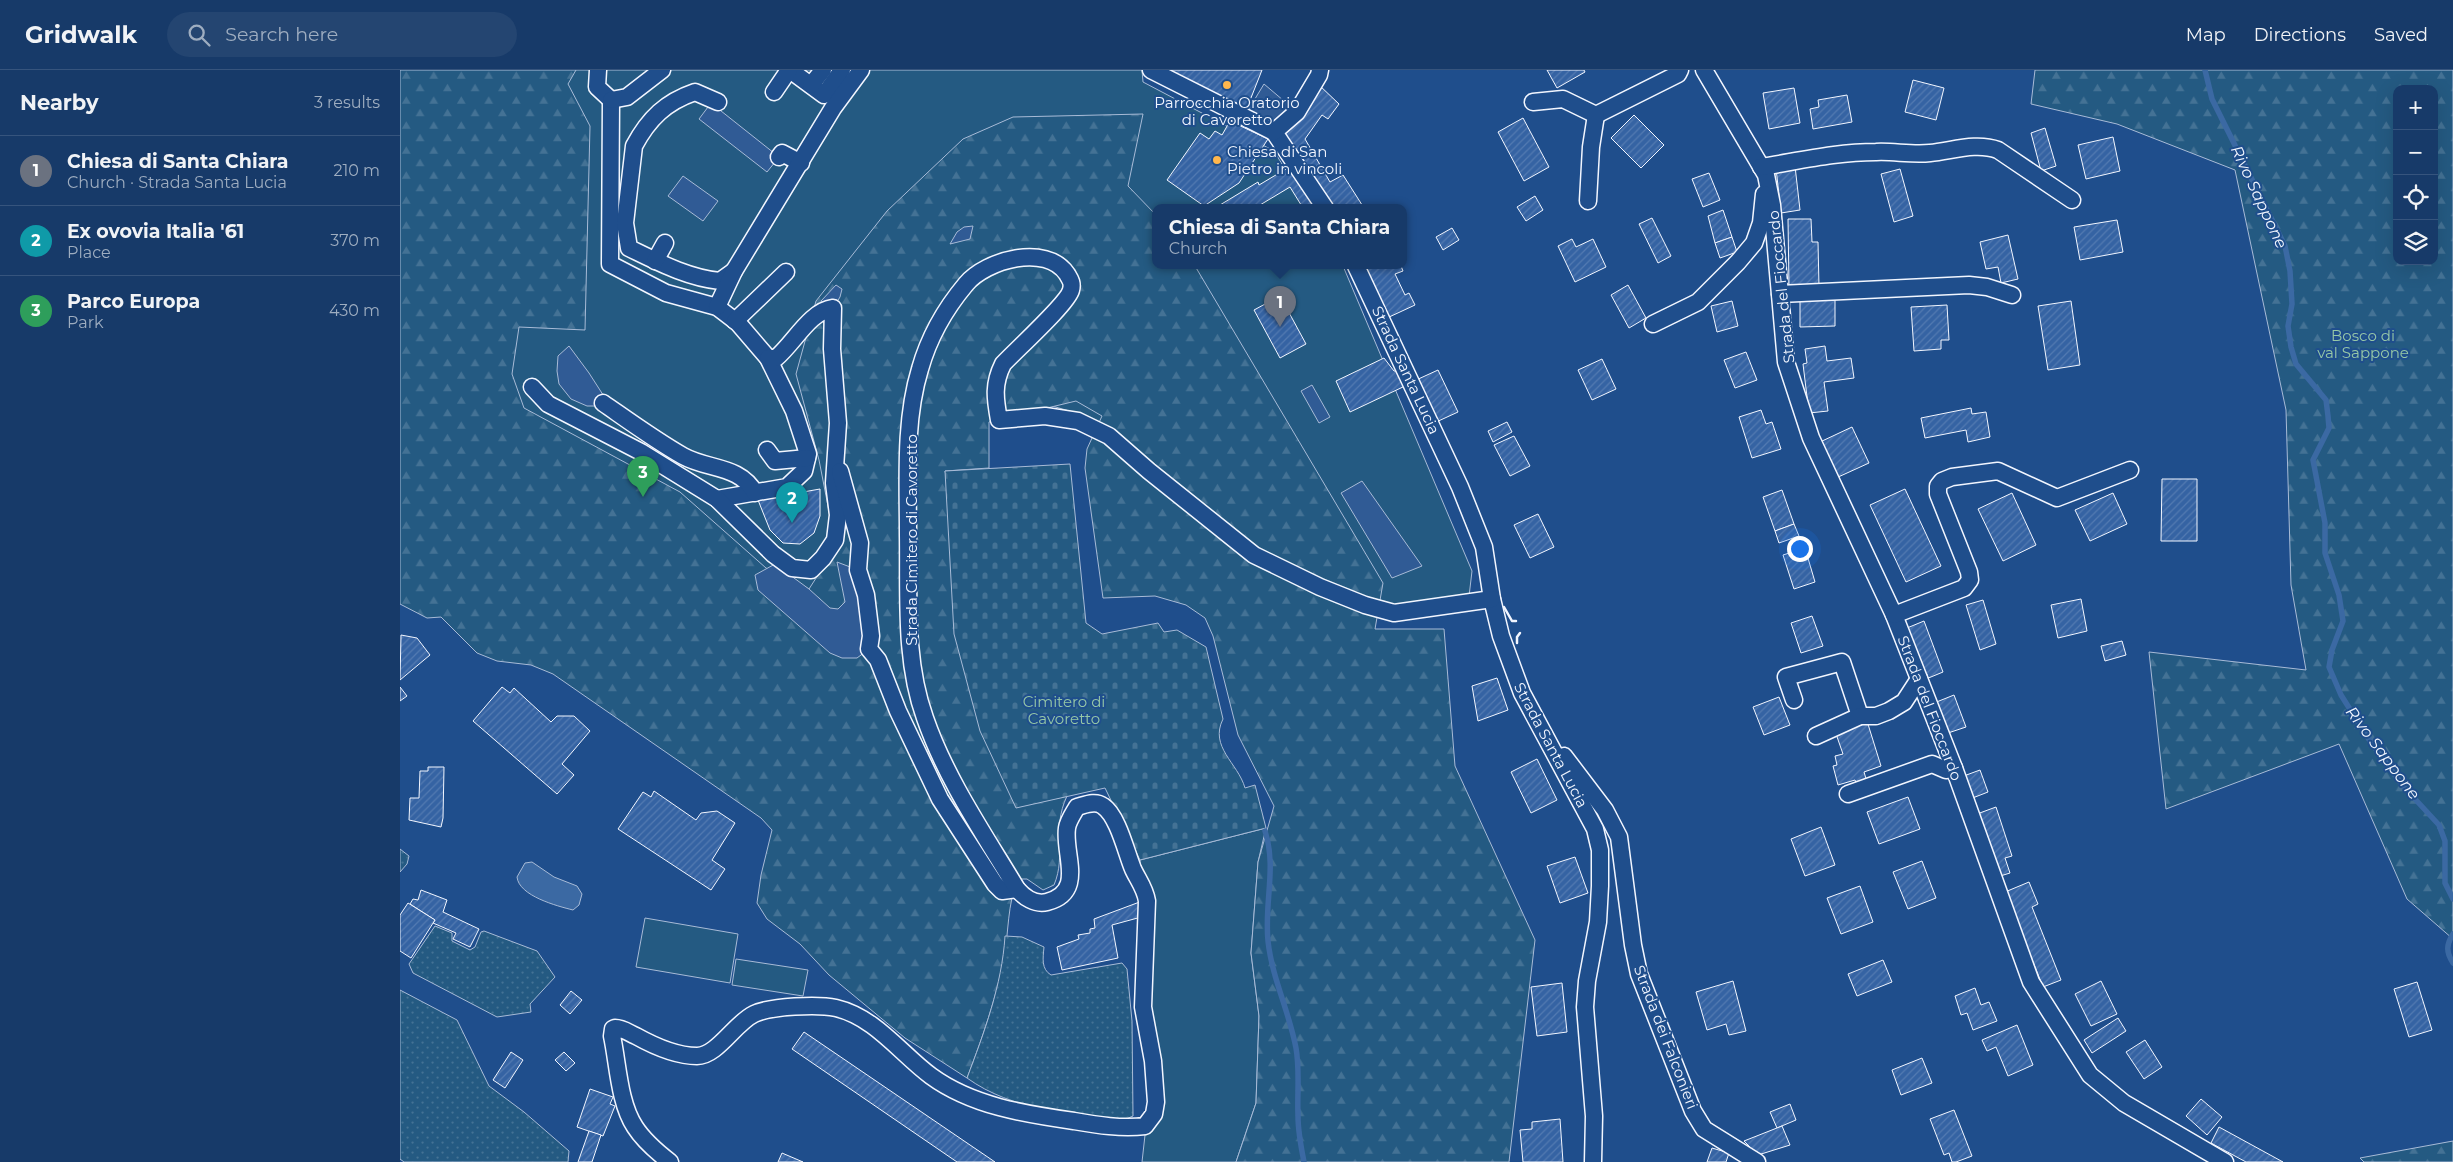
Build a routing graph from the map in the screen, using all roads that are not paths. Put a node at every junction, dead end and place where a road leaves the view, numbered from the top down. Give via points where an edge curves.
1 (598, 70) edge
2 (662, 70) edge
3 (789, 70) edge
4 (823, 70) edge
5 (842, 70) edge
6 (861, 70) edge
7 (1151, 70) edge
8 (1320, 70) edge
9 (1680, 70) edge
10 (1704, 70) edge
11 (774, 92) dead end
12 (824, 94) junction
13 (610, 100) junction
14 (718, 102) dead end
15 (1533, 102) dead end
16 (1596, 115) junction
17 (1274, 132) junction
18 (779, 157) dead end
19 (801, 163) junction
20 (1763, 171) junction
21 (2072, 200) dead end
22 (1588, 201) dead end
23 (1322, 204) edge
24 (664, 243) dead end
25 (654, 260) junction
26 (1357, 269) edge
27 (734, 271) junction
28 (786, 272) dead end
29 (1780, 294) junction
30 (2012, 295) dead end
31 (717, 307) junction
32 (735, 321) junction
33 (1653, 324) dead end
34 (768, 358) junction
35 (532, 387) dead end
36 (603, 404) dead end
37 (767, 450) dead end
38 (807, 458) junction
39 (836, 460) junction
40 (2130, 470) dead end
41 (755, 493) junction
42 (717, 498) junction
43 (1492, 599) junction
44 (1894, 615) junction
45 (1919, 679) junction
46 (1794, 700) dead end
47 (1860, 716) junction
48 (1540, 728) junction
49 (1816, 736) dead end
50 (1954, 768) junction
51 (1848, 794) dead end
52 (1017, 889) junction
53 (670, 1162) edge
54 (1593, 1162) edge
55 (1757, 1162) edge
56 (2225, 1162) edge

1 - 13 street via 597,87
2 - 13 street via 627,97
3 - 11 street
3 - 12 street
4 - 12 street
5 - 12 street
6 - 12 street
7 - 17 street
8 - 17 street via 1298,112
9 - 16 street via 1678,74
10 - 20 street, Strada del Fioccardo
12 - 19 street
13 - 31 street via 610,264 666,293
14 - 25 street via 695,92 674,99 656,114 634,146 624,224 629,248
15 - 16 street via 1563,99
16 - 22 street
17 - 23 street
18 - 19 street via 782,153
19 - 27 street
20 - 21 street via 1836,154 1928,154 1990,147
20 - 29 street, Strada del Fioccardo via 1772,204
20 - 33 street, Strada del Fioccardo via 1761,223 1754,243 1698,302
24 - 25 street
25 - 27 street via 720,281
26 - 43 street, Strada Santa Lucia via 1460,487 1484,548
27 - 31 street
28 - 32 street
29 - 30 street via 1969,285
29 - 44 street, Strada del Fioccardo via 1786,362 1811,438
31 - 32 street
32 - 34 street
34 - 38 street via 799,424
34 - 39 street via 776,358 824,309 834,308 832,349 838,423
35 - 42 street via 548,404 641,452
36 - 41 street via 685,457 734,473 750,483
37 - 38 street via 775,461
38 - 41 street via 804,471 787,487
39 - 42 street via 834,483 838,515 835,540 811,570 792,568 773,554
39 - 52 street via 860,543 858,570 866,595 871,636 869,649 878,660 898,711 940,799 994,884 1002,891
40 - 44 street via 2057,498 1998,471 1942,481 1938,494 1970,580 1964,588
41 - 42 street
43 - 48 street, Strada Santa Lucia via 1522,694
43 - 52 street, Strada Cimitero di Cavoretto via 1394,613 1365,605 1254,555 1109,436 1078,421 1045,416 999,420 994,389 1003,364 1063,305 1071,290 1071,280 1054,261 1040,256 1000,263 971,278 938,321 920,368 914,397 908,495 911,650 917,692 935,744 958,791
44 - 45 street, Strada del Fioccardo
45 - 47 street via 1904,702 1876,716
45 - 50 street, Strada del Fioccardo
46 - 47 street via 1786,677 1842,662
47 - 49 street
48 - 54 street, Strada Santa Lucia via 1596,829 1600,850 1598,922 1585,1008 1594,1116
48 - 55 street, Strada dei Falconieri via 1593,793 1619,837 1639,974 1693,1111 1704,1129
50 - 51 street via 1946,770 1932,764
50 - 56 street, Strada del Fioccardo via 2031,982 2090,1075 2124,1103
52 - 53 street, Strada Cimitero di Cavoretto via 1042,903 1062,894 1069,883 1067,828 1071,817 1077,808 1096,803 1104,806 1124,841 1147,901 1143,1007 1153,1061 1156,1102 1154,1114 1145,1126 1100,1125 1033,1116 977,1100 930,1076 882,1033 852,1014 826,1006 754,1014 710,1052 698,1056 668,1051 613,1029 620,1084 633,1125

